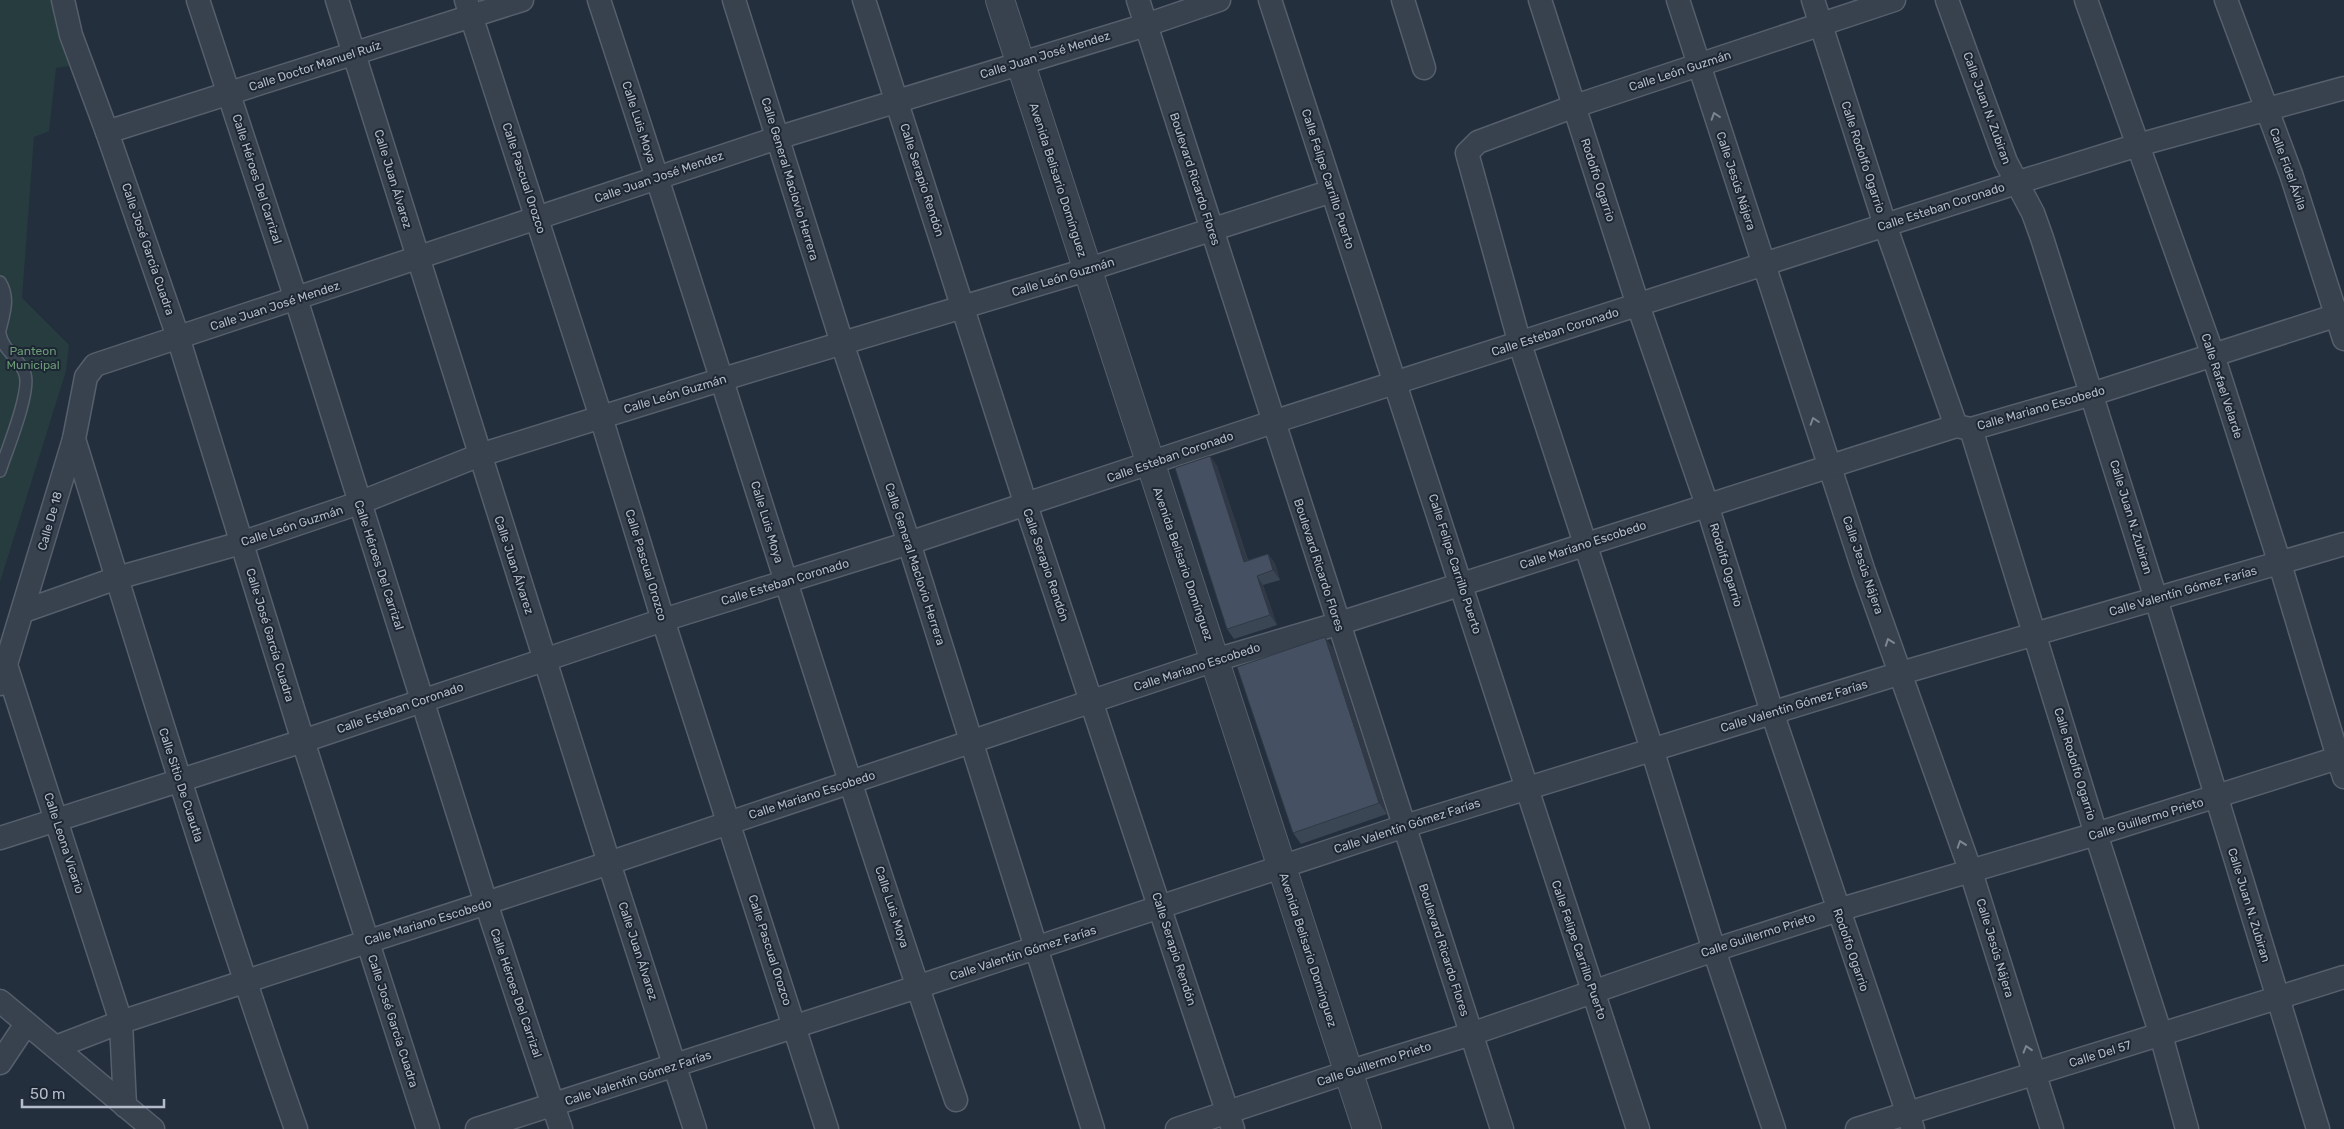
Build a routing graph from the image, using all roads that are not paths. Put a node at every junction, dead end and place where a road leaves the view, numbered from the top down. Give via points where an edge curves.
1 (63, 0) edge
2 (198, 0) edge
3 (336, 0) edge
4 (522, 0) edge
5 (599, 0) edge
6 (734, 0) edge
7 (864, 0) edge
8 (1000, 0) edge
9 (1138, 0) edge
10 (1219, 0) edge
11 (1270, 0) edge
12 (1403, 0) edge
13 (1540, 0) edge
14 (1678, 0) edge
15 (1813, 0) edge
16 (1894, 0) edge
17 (1947, 0) edge
18 (2086, 0) edge
19 (2226, 0) edge
20 (468, 8) edge
21 (1820, 24) junction
22 (1146, 25) junction
23 (354, 53) junction
24 (1021, 63) junction
25 (1699, 65) junction
26 (1424, 68) dead end
27 (2344, 88) edge
28 (230, 93) junction
29 (896, 100) junction
30 (1575, 106) junction
31 (2266, 110) junction
32 (107, 132) junction
33 (777, 138) junction
34 (2138, 145) junction
35 (657, 177) junction
36 (2016, 183) junction
37 (1332, 191) junction
38 (537, 218) junction
39 (1885, 225) junction
40 (1212, 230) junction
41 (418, 259) junction
42 (1763, 265) junction
43 (1086, 270) junction
44 (0, 282) edge
45 (296, 299) junction
46 (1638, 305) junction
47 (963, 307) junction
48 (2340, 314) edge
49 (0, 330) edge
50 (0, 334) edge
51 (178, 337) junction
52 (2344, 339) edge
53 (842, 343) junction
54 (1520, 344) junction
55 (2213, 355) junction
56 (101, 362) joint
57 (723, 379) junction
58 (1396, 384) junction
59 (2092, 394) junction
60 (601, 417) junction
61 (1273, 422) junction
62 (1964, 427) junction
63 (74, 439) junction
64 (480, 455) junction
65 (1150, 464) junction
66 (1830, 467) junction
67 (0, 471) edge
68 (360, 503) junction
69 (1026, 505) junction
70 (1707, 506) junction
71 (241, 543) junction
72 (909, 543) junction
73 (2344, 544) edge
74 (1584, 545) junction
75 (2280, 564) junction
76 (117, 578) junction
77 (786, 582) junction
78 (1462, 584) junction
79 (2156, 599) junction
80 (24, 611) junction
81 (663, 620) junction
82 (1337, 624) junction
83 (2035, 634) junction
84 (544, 659) junction
85 (1216, 660) junction
86 (1901, 673) junction
87 (3, 674) edge
88 (423, 700) junction
89 (1092, 701) junction
90 (1772, 712) junction
91 (303, 741) junction
92 (972, 743) junction
93 (1652, 749) junction
94 (2342, 764) edge
95 (180, 780) junction
96 (852, 782) junction
97 (1526, 789) junction
98 (2216, 797) junction
99 (56, 820) junction
100 (729, 822) junction
101 (1405, 826) junction
102 (2096, 834) junction
103 (0, 838) edge
104 (609, 863) junction
105 (1281, 867) junction
106 (1971, 872) junction
107 (486, 903) junction
108 (1161, 908) junction
109 (1838, 910) junction
110 (367, 941) junction
111 (1037, 948) junction
112 (1714, 950) junction
113 (2344, 977) edge
114 (244, 981) junction
115 (917, 987) junction
116 (1594, 992) junction
117 (2277, 997) junction
118 (0, 1001) edge
119 (121, 1022) junction
120 (26, 1024) junction
121 (795, 1026) junction
122 (1471, 1034) junction
123 (2161, 1035) junction
124 (56, 1047) junction
125 (0, 1063) edge
126 (675, 1065) junction
127 (1348, 1072) junction
128 (2035, 1073) junction
129 (956, 1100) dead end
130 (125, 1106) junction
131 (554, 1106) junction
132 (1910, 1120) edge
133 (1230, 1121) edge
134 (153, 1129) edge
135 (296, 1129) edge
136 (428, 1129) edge
137 (477, 1129) edge
138 (562, 1129) edge
139 (695, 1129) edge
140 (827, 1129) edge
141 (1093, 1129) edge
142 (1177, 1129) edge
143 (1367, 1129) edge
144 (1502, 1129) edge
145 (1638, 1129) edge
146 (1774, 1129) edge
147 (1857, 1129) edge
148 (2052, 1129) edge
149 (2187, 1129) edge
150 (2318, 1129) edge

1 - 32 street, Calle José García Cuadra via 71,35
2 - 28 street, Calle Héroes Del Carrizal
3 - 23 street, Calle Juan Álvarez
4 - 20 street, Calle Doctor Manuel Ruíz
5 - 35 street, Calle Luis Moya
6 - 33 street, Calle General Maclovio Herrera
7 - 29 street, Calle Serapio Rendón
8 - 24 street, Avenida Belisario Domínguez
9 - 22 street, Boulevard Ricardo Flores
10 - 22 street, Calle Juan José Mendez
11 - 37 street, Calle Felipe Carrillo Puerto
12 - 26 street
13 - 30 street, Rodolfo Ogarrio
14 - 25 street, Calle Jesús Nájera
15 - 21 street, Calle Rodolfo Ogarrio
16 - 21 street, Calle León Guzmán
17 - 36 street, Calle Juan N. Zubiran
18 - 34 street, Calle Rafael Velarde
19 - 31 street, Calle Fidel Ávila
20 - 23 street, Calle Doctor Manuel Ruíz
20 - 38 street, Calle Pascual Orozco
21 - 25 street, Calle León Guzmán
21 - 39 street, Calle Rodolfo Ogarrio
22 - 24 street, Calle Juan José Mendez
22 - 40 street, Boulevard Ricardo Flores
23 - 28 street, Calle Doctor Manuel Ruíz
23 - 41 street, Calle Juan Álvarez
24 - 29 street, Calle Juan José Mendez
24 - 43 street, Avenida Belisario Domínguez
25 - 30 street, Calle León Guzmán
42 -> 25 street, Calle Jesús Nájera
27 - 31 street, Calle Esteban Coronado
28 - 32 street, Calle Doctor Manuel Ruíz
28 - 45 street, Calle Héroes Del Carrizal
29 - 33 street, Calle Juan José Mendez
29 - 47 street, Calle Serapio Rendón
30 - 46 street, Rodolfo Ogarrio
30 - 54 street, Calle León Guzmán via 1478,142 1469,149 1467,158
31 - 34 street, Calle Esteban Coronado
31 - 48 street, Calle Fidel Ávila
32 - 51 street, Calle José García Cuadra
33 - 35 street, Calle Juan José Mendez
33 - 53 street, Calle General Maclovio Herrera
34 - 36 street, Calle Esteban Coronado
34 - 55 street, Calle Rafael Velarde
35 - 38 street, Calle Juan José Mendez
35 - 57 street, Calle Luis Moya
36 - 39 street, Calle Esteban Coronado
36 - 59 street, Calle Juan N. Zubiran via 2033,213
37 - 40 street, Calle León Guzmán
37 - 58 street, Calle Felipe Carrillo Puerto
38 - 41 street, Calle Juan José Mendez
38 - 60 street, Calle Pascual Orozco
39 - 42 street, Calle Esteban Coronado
39 - 62 street, Calle Rodolfo Ogarrio
40 - 43 street, Calle León Guzmán
40 - 61 street, Boulevard Ricardo Flores
41 - 45 street, Calle Juan José Mendez
41 - 64 street, Calle Juan Álvarez
42 - 46 street, Calle Esteban Coronado
66 -> 42 street, Calle Jesús Nájera
43 - 47 street, Calle León Guzmán
43 - 65 street, Avenida Belisario Domínguez
44 - 49 lane via 6,293
45 - 51 street, Calle Juan José Mendez
45 - 68 street, Calle Héroes Del Carrizal
46 - 54 street, Calle Esteban Coronado
46 - 70 street, Rodolfo Ogarrio
47 - 53 street, Calle León Guzmán
47 - 69 street, Calle Serapio Rendón
48 - 52 street, Calle Fidel Ávila
48 - 55 street, Calle Mariano Escobedo
50 - 67 lane via 26,380
51 - 56 street, Calle Juan José Mendez
51 - 71 street, Calle José García Cuadra
53 - 57 street, Calle León Guzmán
53 - 72 street, Calle General Maclovio Herrera
54 - 58 street, Calle Esteban Coronado
54 - 74 street
55 - 59 street, Calle Mariano Escobedo
55 - 75 street, Calle Rafael Velarde
56 - 63 street, Calle De 18 via 86,377
57 - 60 street, Calle León Guzmán
57 - 77 street, Calle Luis Moya
58 - 61 street, Calle Esteban Coronado
58 - 78 street, Calle Felipe Carrillo Puerto
59 - 62 street, Calle Mariano Escobedo
59 - 79 street, Calle Juan N. Zubiran
60 - 64 street, Calle León Guzmán
60 - 81 street, Calle Pascual Orozco
61 - 65 street, Calle Esteban Coronado
61 - 82 street, Boulevard Ricardo Flores
62 - 66 street, Calle Mariano Escobedo
62 - 83 street, Calle Rodolfo Ogarrio
63 - 76 street, Calle Sitio De Cuautla
63 - 80 street, Calle De 18
64 - 68 street, Calle León Guzmán
64 - 84 street, Calle Juan Álvarez
65 - 69 street, Calle Esteban Coronado
65 - 85 street, Avenida Belisario Domínguez
66 - 70 street, Calle Mariano Escobedo
86 -> 66 street, Calle Jesús Nájera
68 - 71 street, Calle León Guzmán
68 - 88 street, Calle Héroes Del Carrizal
69 - 72 street, Calle Esteban Coronado
69 - 89 street, Calle Serapio Rendón
70 - 74 street, Calle Mariano Escobedo
70 - 90 street, Rodolfo Ogarrio
71 - 76 street, Calle León Guzmán
71 - 91 street, Calle José García Cuadra
72 - 77 street, Calle Esteban Coronado
72 - 92 street, Calle General Maclovio Herrera
73 - 75 street, Calle Valentín Gómez Farías
74 - 78 street, Calle Mariano Escobedo
74 - 93 street
75 - 79 street, Calle Valentín Gómez Farías
75 - 94 street, Calle Rafael Velarde
76 - 80 street, Calle León Guzmán
76 - 95 street, Calle Sitio De Cuautla
77 - 81 street, Calle Esteban Coronado
77 - 96 street, Calle Luis Moya
78 - 82 street, Calle Mariano Escobedo
78 - 97 street, Calle Felipe Carrillo Puerto
79 - 83 street, Calle Valentín Gómez Farías
79 - 98 street, Calle Juan N. Zubiran
80 - 87 street, Calle De 18
81 - 84 street, Calle Esteban Coronado
81 - 100 street, Calle Pascual Orozco
82 - 85 street, Calle Mariano Escobedo
82 - 101 street, Boulevard Ricardo Flores
83 - 86 street, Calle Valentín Gómez Farías
83 - 102 street, Calle Rodolfo Ogarrio
84 - 88 street, Calle Esteban Coronado
84 - 104 street, Calle Juan Álvarez
85 - 89 street, Calle Mariano Escobedo
85 - 105 street, Avenida Belisario Domínguez
86 - 90 street, Calle Valentín Gómez Farías
106 -> 86 street, Calle Jesús Nájera
87 - 99 street, Calle Leona Vicario
88 - 91 street, Calle Esteban Coronado
88 - 107 street, Calle Héroes Del Carrizal
89 - 92 street, Calle Mariano Escobedo
89 - 108 street, Calle Serapio Rendón
90 - 93 street, Calle Valentín Gómez Farías
90 - 109 street, Rodolfo Ogarrio
91 - 95 street, Calle Esteban Coronado
91 - 110 street, Calle José García Cuadra
92 - 96 street, Calle Mariano Escobedo
92 - 111 street, Calle General Maclovio Herrera
93 - 97 street, Calle Valentín Gómez Farías
93 - 112 street
94 - 98 street, Calle Guillermo Prieto
95 - 99 street, Calle Esteban Coronado
95 - 114 street, Calle Sitio De Cuautla
96 - 100 street, Calle Mariano Escobedo
96 - 115 street, Calle Luis Moya
97 - 101 street, Calle Valentín Gómez Farías
97 - 116 street, Calle Felipe Carrillo Puerto
98 - 102 street, Calle Guillermo Prieto
98 - 117 street, Calle Juan N. Zubiran
99 - 103 street, Calle Esteban Coronado
99 - 119 street, Calle Leona Vicario
100 - 104 street, Calle Mariano Escobedo
100 - 121 street, Calle Pascual Orozco
101 - 105 street, Calle Valentín Gómez Farías
101 - 122 street, Boulevard Ricardo Flores
102 - 106 street, Calle Guillermo Prieto
102 - 123 street, Calle Rodolfo Ogarrio
104 - 107 street, Calle Mariano Escobedo
104 - 126 street, Calle Juan Álvarez
105 - 108 street, Calle Valentín Gómez Farías
105 - 127 street, Avenida Belisario Domínguez
106 - 109 street, Calle Guillermo Prieto
128 -> 106 street, Calle Jesús Nájera
107 - 110 street, Calle Mariano Escobedo
107 - 131 street, Calle Héroes Del Carrizal
108 - 111 street, Calle Valentín Gómez Farías
108 - 133 street, Calle Serapio Rendón
109 - 112 street, Calle Guillermo Prieto
109 - 132 street, Rodolfo Ogarrio
110 - 114 street, Calle Mariano Escobedo
110 - 136 street, Calle José García Cuadra
111 - 115 street, Calle Valentín Gómez Farías
111 - 141 street, Calle General Maclovio Herrera
112 - 116 street, Calle Guillermo Prieto
112 - 146 street
113 - 117 street, Calle Del 57
114 - 119 street, Calle Mariano Escobedo
114 - 135 street, Calle Sitio De Cuautla
115 - 121 street, Calle Valentín Gómez Farías
115 - 129 street, Calle Luis Moya
116 - 122 street, Calle Guillermo Prieto
116 - 145 street, Calle Felipe Carrillo Puerto
117 - 123 street, Calle Del 57
117 - 150 street, Calle Juan N. Zubiran
118 - 120 street
119 - 124 street, Calle Mariano Escobedo
119 - 130 street, Calle Leona Vicario
120 - 124 street
120 - 125 street
121 - 126 street, Calle Valentín Gómez Farías
121 - 140 street, Calle Pascual Orozco
122 - 127 street, Calle Guillermo Prieto
122 - 144 street, Boulevard Ricardo Flores
123 - 128 street, Calle Del 57
123 - 149 street, Calle Rodolfo Ogarrio
124 - 130 street
126 - 131 street, Calle Valentín Gómez Farías
126 - 139 street, Calle Juan Álvarez
127 - 133 street, Calle Guillermo Prieto
127 - 143 street, Avenida Belisario Domínguez
128 - 132 street, Calle Del 57
128 - 148 street, Calle Jesús Nájera
130 - 134 street
131 - 137 street, Calle Valentín Gómez Farías
131 - 138 street, Calle Héroes Del Carrizal
132 - 147 street, Calle Del 57
133 - 142 street, Calle Guillermo Prieto

